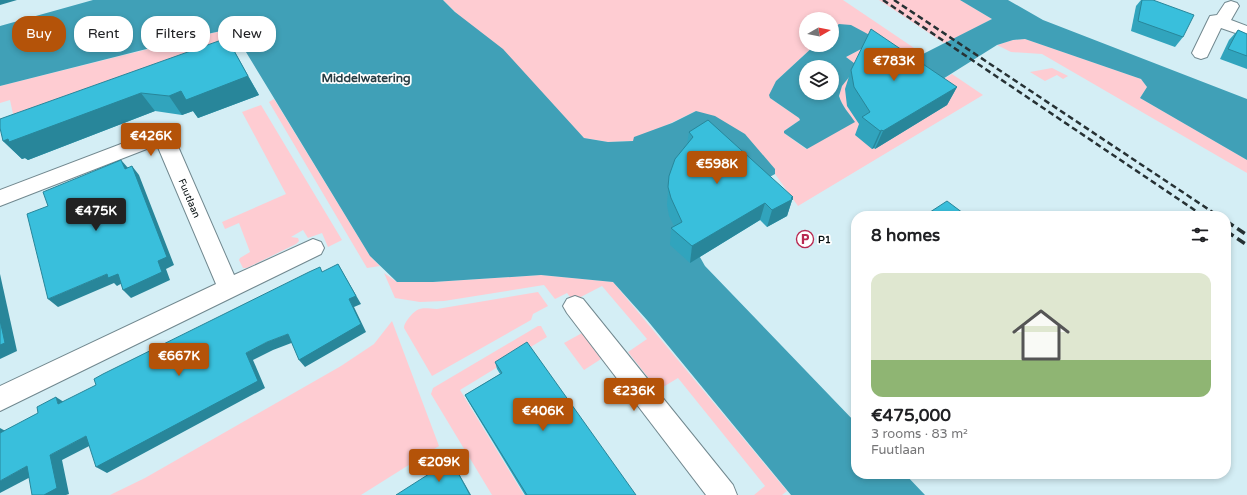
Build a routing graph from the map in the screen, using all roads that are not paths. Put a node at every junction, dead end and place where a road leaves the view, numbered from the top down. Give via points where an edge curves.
1 (1231, 6) dead end
2 (1221, 22) junction
3 (1247, 32) edge
4 (1201, 53) dead end
5 (0, 198) edge
6 (313, 248) dead end
7 (229, 289) junction
8 (576, 306) dead end
9 (0, 400) edge
10 (723, 495) edge

1 - 2 street
2 - 3 street
2 - 4 street via 1216,20
5 - 7 street, Fuutlaan via 163,135
6 - 7 street
7 - 9 street
8 - 10 street

